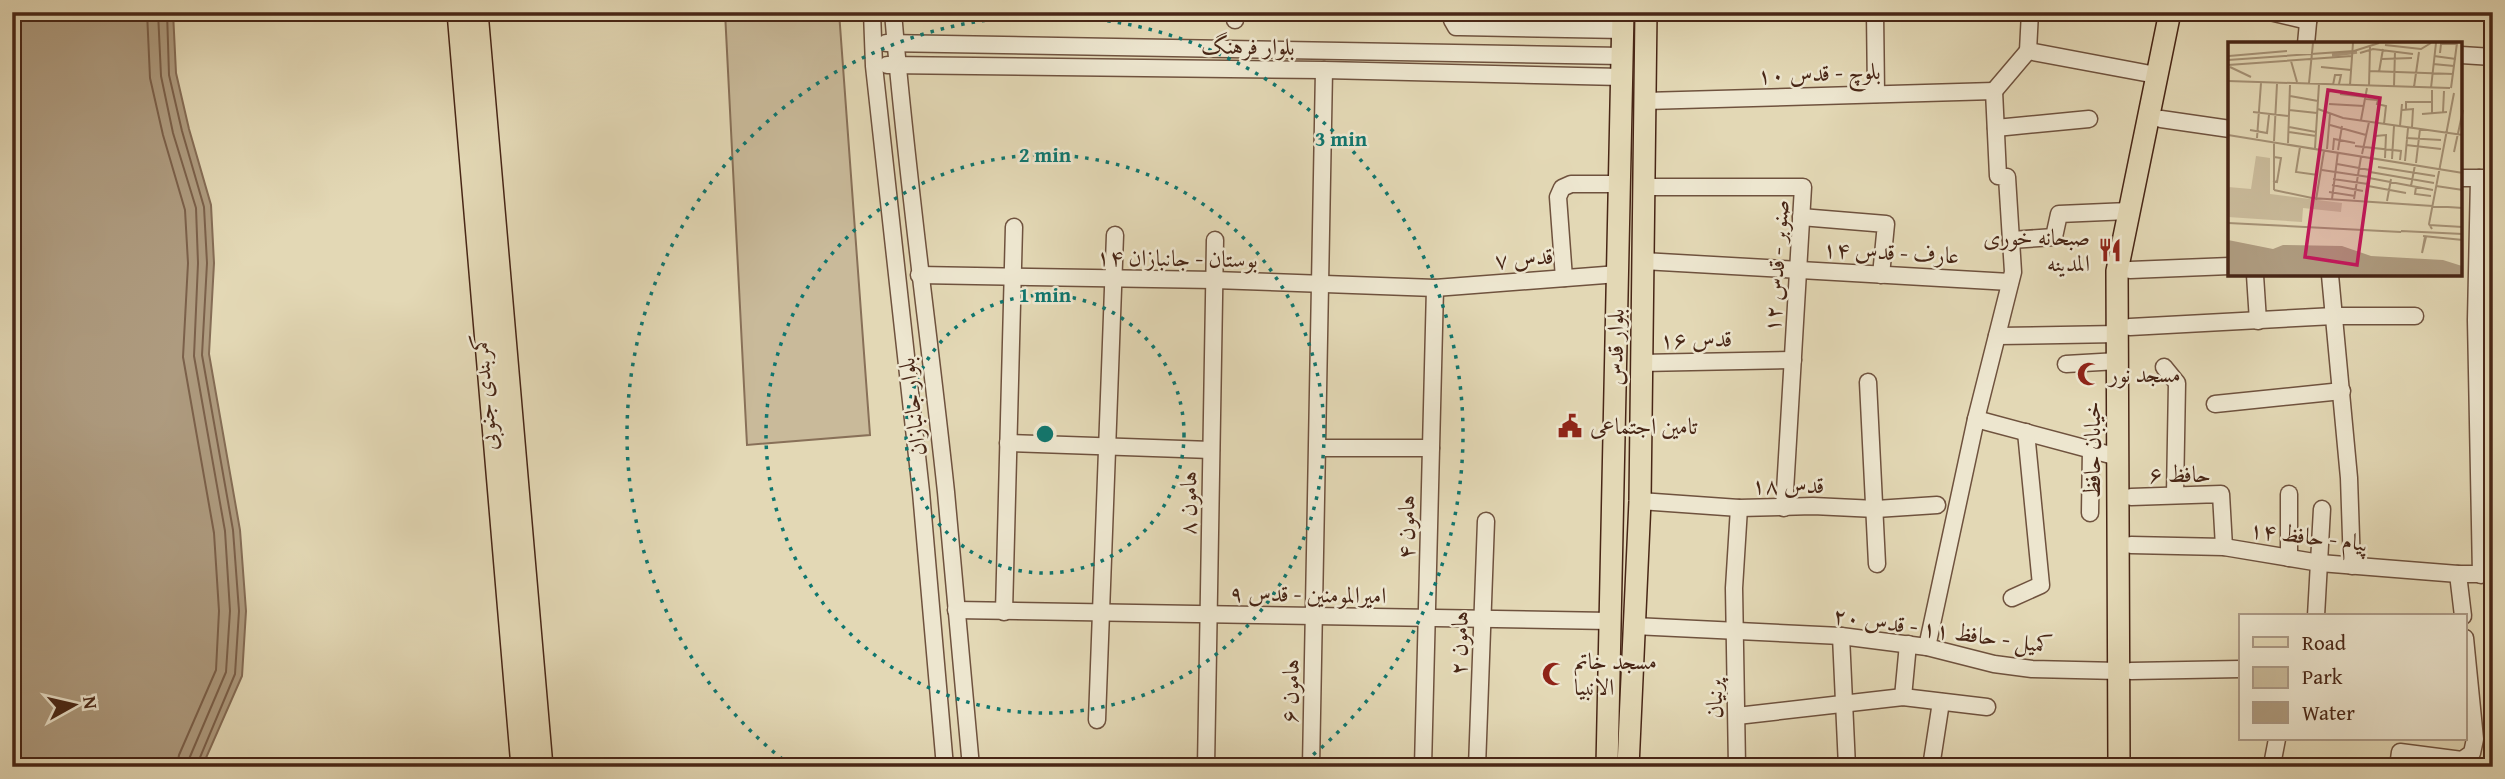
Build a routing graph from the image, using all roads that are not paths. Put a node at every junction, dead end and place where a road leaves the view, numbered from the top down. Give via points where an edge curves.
1 (458, 12) edge
2 (477, 12) edge
3 (872, 12) edge
4 (893, 12) edge
5 (1452, 12) edge
6 (1646, 12) edge
7 (1875, 12) edge
8 (2031, 12) edge
9 (2170, 12) edge
10 (2183, 12) edge
11 (2270, 12) edge
12 (2309, 17) edge
13 (1623, 21) edge
14 (2306, 42) edge
15 (895, 43) junction
16 (873, 44) junction
17 (948, 44) junction
18 (2028, 51) junction
19 (2463, 55) edge
20 (2493, 57) edge
21 (896, 64) junction
22 (948, 65) junction
23 (874, 66) junction
24 (1622, 67) junction
25 (1324, 69) junction
26 (2156, 75) junction
27 (1994, 91) junction
28 (1876, 94) junction
29 (1645, 101) junction
30 (2089, 119) dead end
31 (2161, 119) junction
32 (1996, 128) junction
33 (2228, 129) edge
34 (2463, 178) edge
35 (2486, 178) edge
36 (1619, 184) junction
37 (1644, 187) junction
38 (2129, 211) junction
39 (1801, 217) junction
40 (1014, 228) dead end
41 (1115, 235) dead end
42 (1215, 240) dead end
43 (2011, 240) junction
44 (1643, 261) junction
45 (2228, 266) edge
46 (1798, 270) junction
47 (2130, 270) junction
48 (1618, 274) junction
49 (919, 275) junction
50 (1881, 275) junction
51 (2255, 276) edge
52 (2330, 276) edge
53 (1013, 278) junction
54 (1564, 278) junction
55 (1114, 279) junction
56 (1214, 280) junction
57 (2010, 282) junction
58 (1320, 285) junction
59 (1435, 288) junction
60 (2334, 316) junction
61 (2415, 316) dead end
62 (2485, 319) edge
63 (2258, 321) junction
64 (2124, 331) junction
65 (1997, 336) junction
66 (1793, 360) junction
67 (2118, 361) junction
68 (1641, 363) junction
69 (2066, 364) dead end
70 (2164, 367) dead end
71 (1867, 382) dead end
72 (2342, 391) junction
73 (2215, 404) dead end
74 (1976, 419) junction
75 (2026, 432) junction
76 (1008, 443) junction
77 (1108, 446) junction
78 (1318, 448) junction
79 (1431, 448) junction
80 (2091, 449) junction
81 (1211, 450) junction
82 (2118, 457) junction
83 (946, 491) junction
84 (920, 492) junction
85 (2289, 494) dead end
86 (2175, 495) junction
87 (2131, 497) junction
88 (1640, 501) junction
89 (1937, 505) dead end
90 (1739, 508) junction
91 (1784, 508) junction
92 (1876, 509) junction
93 (2322, 509) dead end
94 (2090, 513) dead end
95 (1486, 521) dead end
96 (2131, 545) junction
97 (2224, 547) junction
98 (2289, 558) junction
99 (2320, 563) junction
100 (1877, 564) dead end
101 (2352, 566) junction
102 (2458, 574) junction
103 (2487, 574) edge
104 (2012, 598) dead end
105 (956, 610) junction
106 (1004, 612) junction
107 (1102, 614) junction
108 (2316, 614) edge
109 (2463, 614) edge
110 (1208, 615) junction
111 (1315, 617) junction
112 (1426, 619) junction
113 (1483, 619) junction
114 (1611, 621) junction
115 (1634, 626) junction
116 (1735, 630) junction
117 (1841, 636) junction
118 (1908, 644) junction
119 (1927, 647) junction
120 (2466, 648) edge
121 (2239, 670) edge
122 (2125, 671) junction
123 (1903, 697) junction
124 (1941, 702) junction
125 (1844, 704) junction
126 (1987, 707) dead end
127 (1737, 716) junction
128 (1097, 720) dead end
129 (2277, 740) edge
130 (2399, 759) edge
131 (2272, 765) dead end
132 (522, 767) edge
133 (542, 767) edge
134 (945, 767) edge
135 (971, 767) edge
136 (1206, 767) edge
137 (1311, 767) edge
138 (1423, 767) edge
139 (1477, 767) edge
140 (1608, 767) edge
141 (1628, 767) edge
142 (1737, 767) edge
143 (1847, 767) edge
144 (1931, 767) edge
145 (2119, 767) edge
146 (2132, 767) edge

1 - 132 main road, کمربندی جنوبی
2 - 133 main road, کمربندی جنوبی
3 - 16 street, بلوار جانبازان
4 - 15 street, بلوار جانبازان
5 - 13 street via 1456,27
6 - 29 main road, بلوار قدس
7 - 28 street
8 - 18 street
9 - 26 main road, خیابان حافظ
10 - 31 main road, خیابان حافظ
11 - 12 street
12 - 14 street
13 - 24 main road, بلوار قدس
15 - 16 street
15 - 17 street
15 - 21 street, بلوار جانبازان
16 - 23 street, بلوار جانبازان
17 - 22 street via 940,55
17 - 24 street
18 - 26 street
18 - 27 street
19 - 20 street
21 - 22 street, بلوار فرهنگ
21 - 23 street, بلوار فرهنگ
21 - 49 street, بلوار جانبازان
22 - 25 street, بلوار فرهنگ
23 - 84 street, بلوار جانبازان
24 - 25 street, بلوار فرهنگ
24 - 36 main road, بلوار قدس
25 - 58 street, هامون ۶
26 - 38 main road, خیابان حافظ
27 - 28 street, بلوچ - قدس ۱۰
27 - 32 street
28 - 29 street, بلوچ - قدس ۱۰
29 - 37 main road, بلوار قدس
30 - 32 street
31 - 33 street
31 - 47 main road, خیابان حافظ
32 - 43 street via 1998,176 2007,177
34 - 35 street
35 - 62 street
36 - 48 main road, بلوار قدس
36 - 54 street via 1562,188 1558,197
37 - 39 street, صنوبر - قدس ۱۲ via 1803,187
37 - 44 main road, بلوار قدس
38 - 43 street via 2059,214 2054,237
38 - 64 main road, خیابان حافظ via 2117,271
39 - 46 street, صنوبر - قدس ۱۲
39 - 50 street via 1886,225
40 - 53 street
41 - 55 street
42 - 56 street, هامون ۸
43 - 57 street
44 - 46 street, عارف - قدس ۱۴
44 - 68 main road, بلوار قدس
45 - 47 street
46 - 50 street, عارف - قدس ۱۴
46 - 66 street, صنوبر - قدس ۱۲
47 - 64 main road, خیابان حافظ
48 - 54 street, قدس ۷
48 - 114 main road, بلوار قدس
49 - 53 street, بوستان - جانبازان ۱۴
49 - 83 street, بلوار جانبازان
50 - 57 street, عارف - قدس ۱۴
51 - 63 street
52 - 60 street
53 - 55 street, بوستان - جانبازان ۱۴
53 - 76 street
54 - 59 street, قدس ۷
55 - 56 street, بوستان - جانبازان ۱۴
55 - 77 street
56 - 58 street, بوستان - جانبازان ۱۴
56 - 81 street, هامون ۸
57 - 65 street
58 - 59 street, بوستان - جانبازان ۱۴
58 - 78 street, هامون ۶
59 - 79 street, هامون ۴
60 - 61 street
60 - 63 street
60 - 72 street
62 - 103 street
63 - 64 street
64 - 65 street
64 - 67 main road, خیابان حافظ
64 - 87 main road, خیابان حافظ
65 - 74 street
66 - 68 street, قدس ۱۶
66 - 91 street, صنوبر - قدس ۱۲
67 - 69 street
67 - 82 main road, خیابان حافظ
68 - 88 main road, بلوار قدس
70 - 86 street via 2177,383
71 - 92 street
72 - 73 street
72 - 101 street
74 - 75 street
74 - 119 street
75 - 80 street
75 - 104 street via 2041,585
76 - 77 street
76 - 106 street
77 - 81 street
77 - 107 street
78 - 79 street
78 - 111 street, هامون ۶
79 - 112 street, هامون ۴
80 - 82 street
80 - 94 street
81 - 110 street, هامون ۸
82 - 122 main road, خیابان حافظ
83 - 84 street
83 - 105 street, بلوار جانبازان
84 - 134 street, بلوار جانبازان
85 - 98 street
86 - 87 street, حافظ ۶
86 - 97 street, حافظ ۶ via 2221,494
87 - 96 main road, خیابان حافظ
88 - 90 street, قدس ۱۸
88 - 115 main road, بلوار قدس
89 - 92 street, قدس ۱۸
90 - 91 street, قدس ۱۸
90 - 116 street, پرنیان
91 - 92 street, قدس ۱۸
92 - 100 street
93 - 99 street
95 - 113 street, هامون ۲
96 - 97 street, پیام - حافظ ۱۴
96 - 122 main road, خیابان حافظ
97 - 98 street, پیام - حافظ ۱۴
98 - 99 street, پیام - حافظ ۱۴
99 - 101 street, پیام - حافظ ۱۴
99 - 108 street
101 - 102 street, پیام - حافظ ۱۴
102 - 103 street, پیام - حافظ ۱۴
102 - 109 street
105 - 106 street, امیرالمومنین - قدس ۹
105 - 135 street, بلوار جانبازان
106 - 107 street, امیرالمومنین - قدس ۹
107 - 110 street, امیرالمومنین - قدس ۹
107 - 128 street
110 - 111 street, امیرالمومنین - قدس ۹
110 - 136 street, هامون ۸
111 - 112 street, امیرالمومنین - قدس ۹
111 - 137 street, هامون ۶
112 - 113 street, امیرالمومنین - قدس ۹
112 - 138 street, هامون ۴
113 - 114 street, امیرالمومنین - قدس ۹
113 - 139 street, هامون ۲
114 - 140 main road, بلوار قدس
115 - 116 street, کمیل - حافظ ۱۱ - قدس ۲۰
115 - 141 main road, بلوار قدس
116 - 117 street, کمیل - حافظ ۱۱ - قدس ۲۰
116 - 127 street, پرنیان
117 - 118 street, کمیل - حافظ ۱۱ - قدس ۲۰
117 - 125 street
118 - 119 street, کمیل - حافظ ۱۱ - قدس ۲۰
118 - 123 street
119 - 122 street, کمیل - حافظ ۱۱ - قدس ۲۰ via 2032,669
120 - 130 street via 2475,739 2472,753 2462,760
121 - 122 street, کمیل - حافظ ۱۱ - قدس ۲۰
122 - 145 main road, خیابان حافظ
122 - 146 main road, خیابان حافظ
123 - 124 street
123 - 125 street
124 - 126 street
124 - 144 street
125 - 127 street
125 - 143 street
127 - 142 street, پرنیان
129 - 131 street

